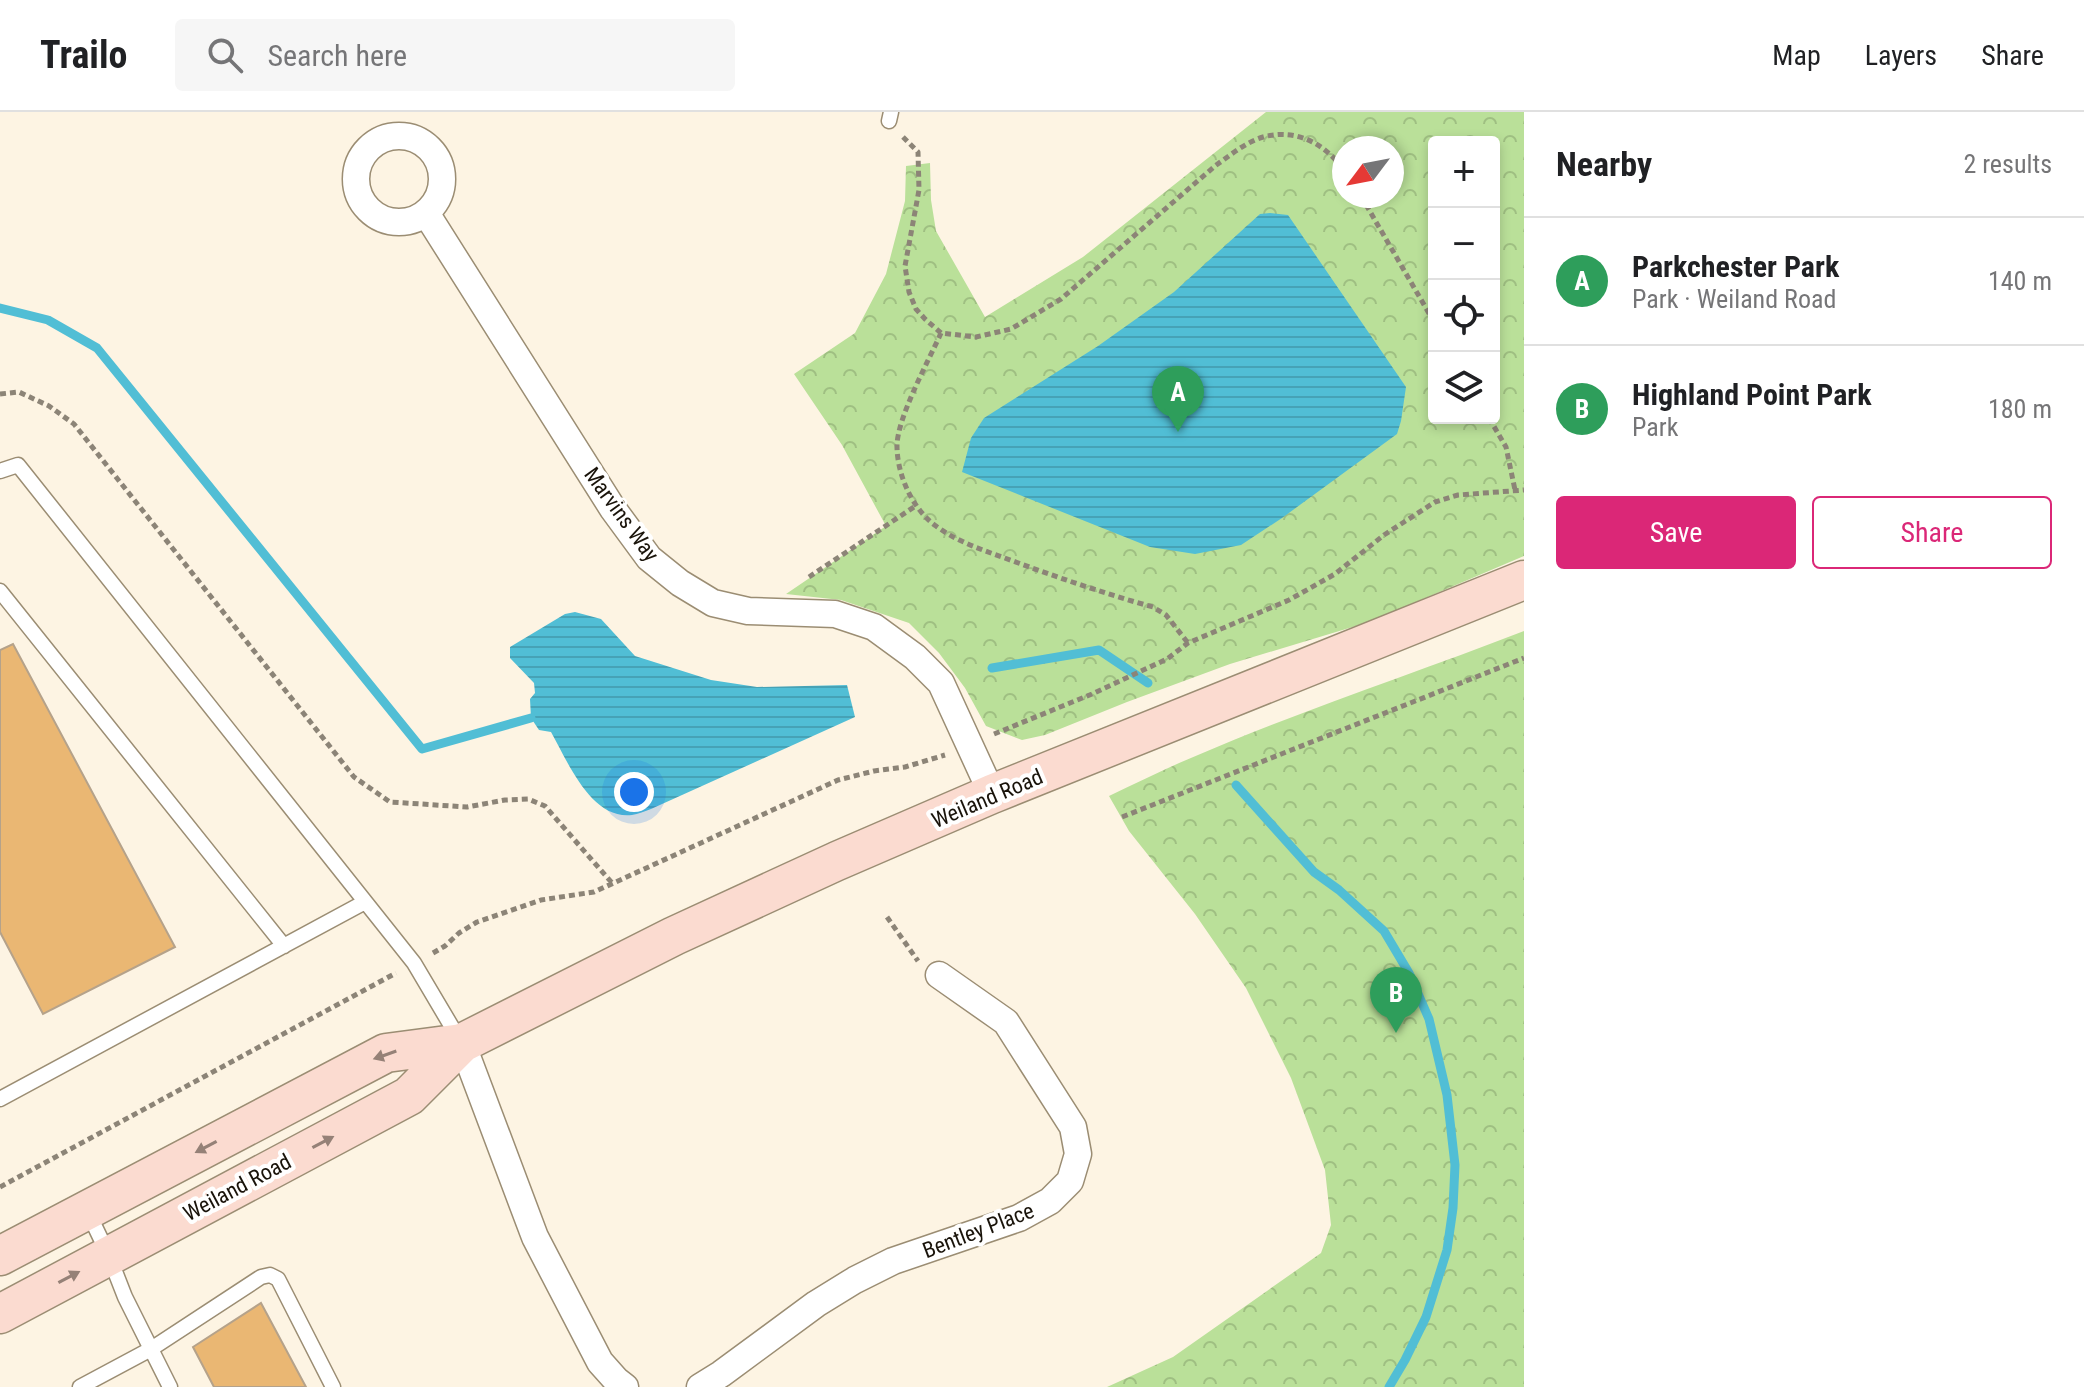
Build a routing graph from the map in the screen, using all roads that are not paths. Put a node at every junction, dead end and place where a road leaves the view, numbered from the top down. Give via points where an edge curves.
1 (426, 213) dead end
2 (0, 471) edge
3 (1524, 580) edge
4 (0, 591) edge
5 (6, 612) edge
6 (992, 794) junction
7 (365, 902) junction
8 (284, 946) junction
9 (939, 975) road end
10 (462, 1043) junction
11 (0, 1099) edge
12 (86, 1209) junction
13 (0, 1256) edge
14 (109, 1256) junction
15 (0, 1314) edge
16 (151, 1349) junction
17 (80, 1387) edge
18 (170, 1387) edge
19 (333, 1387) edge
20 (625, 1387) edge
21 (700, 1387) edge

1 - 6 street, Marvins Way via 649,558 713,603 748,611 835,614 874,627 941,683
2 - 7 lane via 18,465
3 - 6 main road, Weiland Road
4 - 5 lane
5 - 8 lane
6 - 10 main road, Weiland Road via 674,936
7 - 8 lane
7 - 10 lane via 414,963
8 - 11 lane
9 - 21 street, Bentley Place via 1006,1022 1073,1127 1078,1154 1070,1181 1050,1201 1019,1218 893,1261 855,1280
10 -> 12 main road, Weiland Road via 386,1053
14 -> 10 main road, Weiland Road via 409,1096
10 - 20 street via 535,1237 600,1362
12 - 13 main road, Weiland Road
12 - 14 lane
15 -> 14 main road, Weiland Road
14 - 16 lane
16 - 17 lane
16 - 18 lane
16 - 19 lane via 270,1275 278,1279

